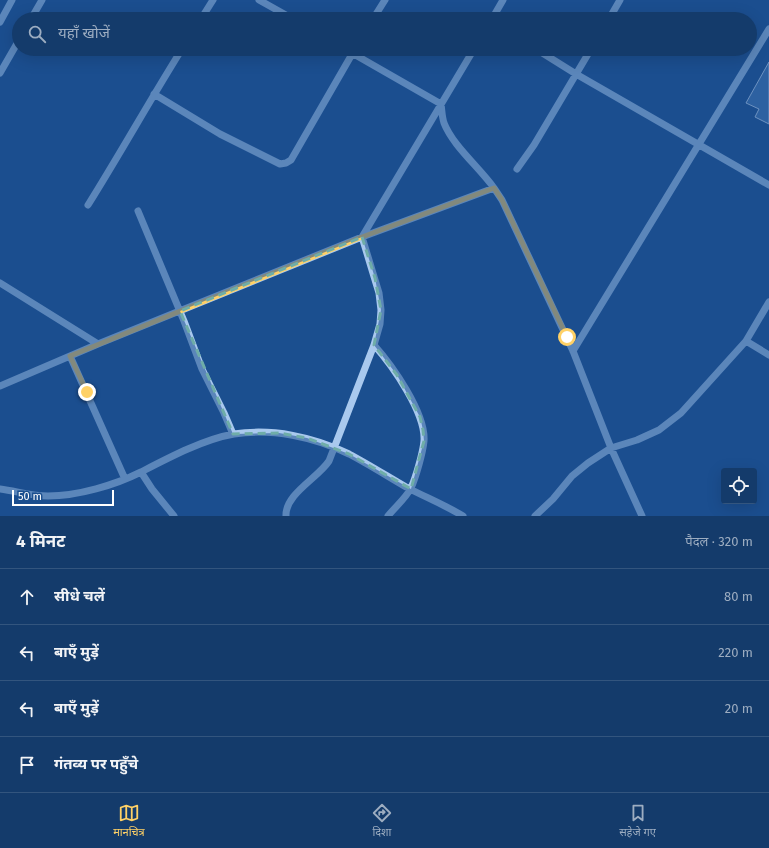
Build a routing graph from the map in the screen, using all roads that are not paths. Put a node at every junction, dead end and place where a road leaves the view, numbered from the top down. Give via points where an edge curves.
1 (12, 0) edge
2 (42, 0) edge
3 (213, 0) edge
4 (260, 0) edge
5 (385, 0) edge
6 (503, 0) edge
7 (620, 0) edge
8 (35, 12) edge
9 (205, 12) edge
10 (281, 12) edge
11 (377, 12) edge
12 (496, 12) edge
13 (613, 12) edge
14 (0, 22) edge
15 (769, 29) edge
16 (757, 49) edge
17 (12, 52) edge
18 (178, 56) edge
19 (351, 56) edge
20 (362, 56) edge
21 (470, 56) edge
22 (547, 56) edge
23 (587, 56) edge
24 (753, 56) edge
25 (0, 73) edge
26 (576, 74) junction
27 (154, 94) junction
28 (441, 104) junction
29 (699, 144) junction
30 (517, 170) dead end
31 (769, 185) edge
32 (494, 188) junction
33 (88, 205) dead end
34 (138, 211) dead end
35 (362, 237) junction
36 (0, 283) edge
37 (769, 302) edge
38 (180, 311) junction
39 (746, 341) junction
40 (98, 344) junction
41 (374, 345) junction
42 (573, 351) junction
43 (769, 355) edge
44 (70, 356) junction
45 (0, 386) edge
46 (233, 434) junction
47 (334, 447) junction
48 (610, 448) junction
49 (140, 472) junction
50 (125, 479) junction
51 (0, 489) edge
52 (410, 489) junction
53 (174, 516) edge
54 (286, 516) edge
55 (388, 516) edge
56 (463, 516) edge
57 (535, 516) edge
58 (642, 516) edge

1 - 14 street
2 - 8 street
3 - 9 street
4 - 10 street
5 - 11 street
6 - 12 street
7 - 13 street
15 - 16 street
17 - 25 street
18 - 27 street
19 - 27 street via 291,160 286,163 280,164 220,134
20 - 28 street
21 - 28 street
22 - 26 street
23 - 26 street
24 - 29 street
26 - 29 street
26 - 30 street
27 - 33 street
28 - 32 street via 443,121 448,132
28 - 35 street
29 - 31 street
29 - 42 street
32 - 35 street
32 - 42 street
34 - 38 street
35 - 38 street
35 - 41 street via 375,278 381,310
36 - 40 street
37 - 39 street
38 - 40 street
38 - 46 street via 202,369
39 - 43 street
39 - 48 street via 681,413 659,430
40 - 44 street
41 - 47 street
41 - 52 street via 397,375 420,417 424,441
42 - 48 street
44 - 45 street
44 - 50 street
46 - 47 street via 279,433 307,438
46 - 49 street via 164,460
47 - 52 street
47 - 54 street via 329,462 300,489 286,510
48 - 57 street via 572,476
48 - 58 street
49 - 50 street
49 - 53 street
50 - 51 street via 93,490 63,496 33,495
52 - 55 street
52 - 56 street

